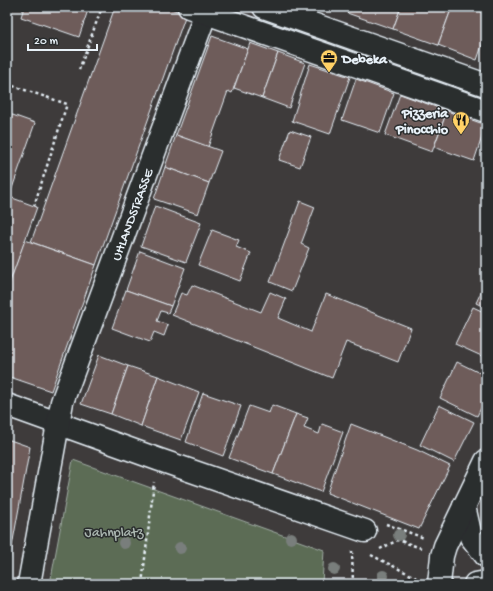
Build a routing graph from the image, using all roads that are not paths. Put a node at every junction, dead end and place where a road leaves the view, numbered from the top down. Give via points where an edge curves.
1 (264, 7) edge
2 (201, 9) edge
3 (486, 85) edge
4 (486, 111) edge
5 (7, 405) edge
6 (58, 424) junction
7 (486, 461) edge
8 (464, 506) junction
9 (365, 531) road end
10 (486, 556) edge
11 (486, 582) edge
12 (29, 584) edge
13 (439, 584) edge
14 (475, 584) edge

1 - 3 street
2 - 4 street
2 - 6 street, UHLANDSTRASSE via 62,402
5 - 6 street
6 - 9 street
6 - 12 street
7 - 8 street
8 - 10 street via 471,537
8 - 13 street via 442,556
11 - 14 street

